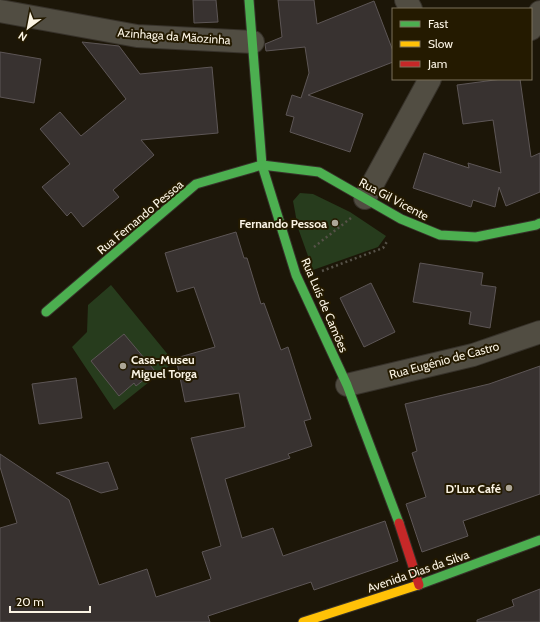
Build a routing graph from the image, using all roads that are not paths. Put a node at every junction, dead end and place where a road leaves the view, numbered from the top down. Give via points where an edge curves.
1 (249, 0) edge
2 (0, 11) edge
3 (540, 12) edge
4 (532, 27) edge
5 (253, 42) junction
6 (429, 80) edge
7 (262, 165) junction
8 (365, 198) junction
9 (540, 223) edge
10 (46, 312) dead end
11 (540, 332) edge
12 (346, 385) junction
13 (540, 540) edge
14 (419, 585) junction
15 (303, 622) edge

1 - 5 street, Rua Luís de Camões
2 - 5 street, Azinhaga da Mãozinha via 137,36
3 - 4 street
5 - 7 street, Rua Luís de Camões
6 - 8 street
7 - 8 street, Rua Gil Vicente via 319,172
7 - 10 street, Rua Fernando Pessoa via 196,184
7 - 12 street, Rua Luís de Camões via 299,280
8 - 9 street, Rua Gil Vicente via 401,219 440,235 476,237
11 - 12 street, Rua Eugénio de Castro via 474,355
12 - 14 street, Rua Luís de Camões via 396,514
13 - 14 street, Avenida Dias da Silva
14 - 15 street, Avenida Dias da Silva

